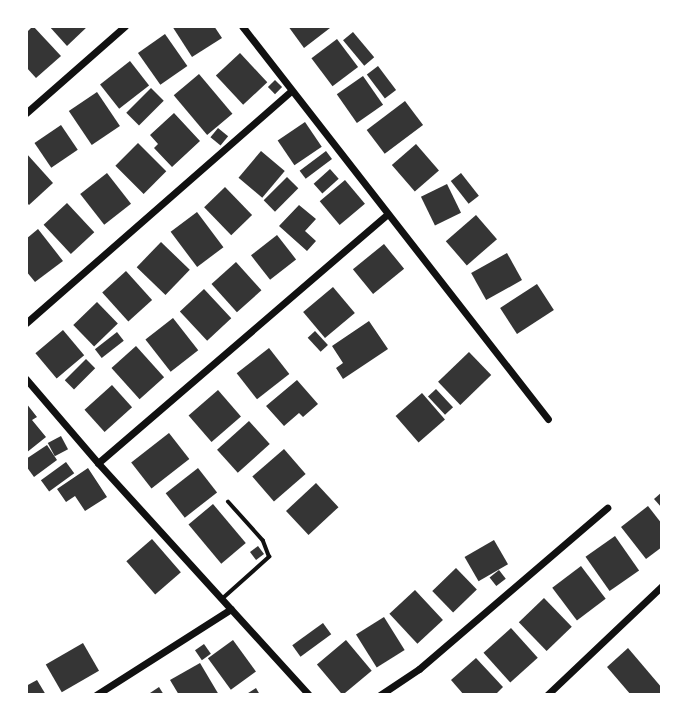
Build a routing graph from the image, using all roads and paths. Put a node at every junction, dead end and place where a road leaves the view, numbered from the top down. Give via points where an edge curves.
1 (125, 26) edge
2 (242, 26) edge
3 (291, 91) junction
4 (26, 113) edge
5 (387, 214) junction
6 (26, 323) edge
7 (26, 379) edge
8 (548, 419) dead end
9 (98, 463) junction
10 (228, 502) dead end
11 (607, 508) dead end
12 (662, 586) edge
13 (222, 599) junction
14 (230, 609) junction
15 (96, 695) edge
16 (309, 695) edge
17 (380, 695) edge
18 (547, 695) edge

1 - 4 street
2 - 3 street
3 - 5 street
3 - 6 street
5 - 8 street
5 - 9 street
7 - 9 street
9 - 13 street
10 - 13 lane via 263,541 269,557
11 - 17 street via 419,669
12 - 18 street
13 - 14 street
14 - 15 street
14 - 16 street

